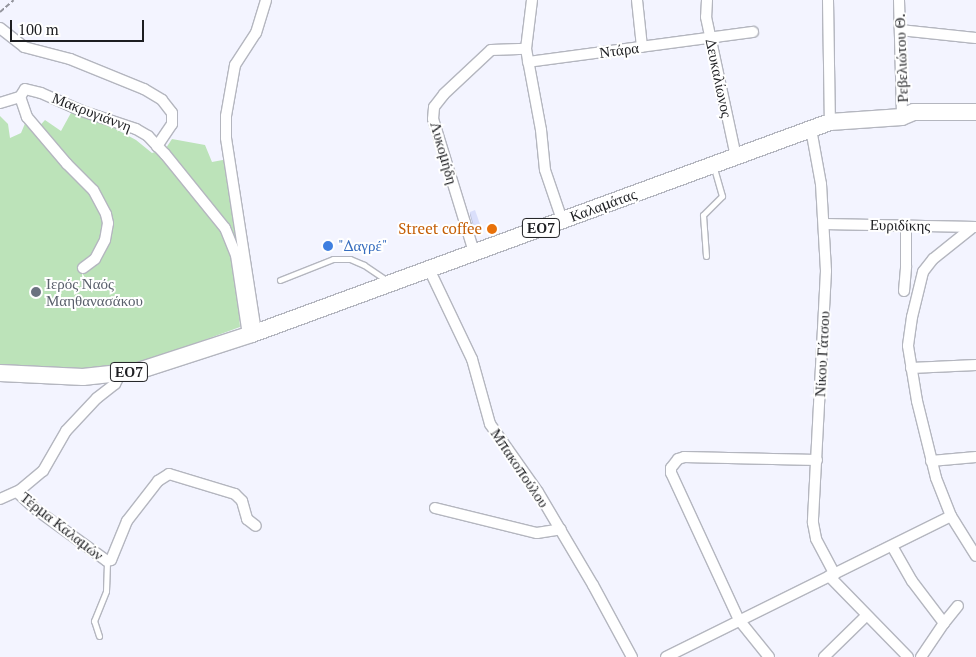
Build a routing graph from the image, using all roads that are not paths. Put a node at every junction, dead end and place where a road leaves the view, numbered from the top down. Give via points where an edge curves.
1 (266, 0) edge
2 (532, 0) edge
3 (637, 0) edge
4 (707, 0) edge
5 (828, 0) edge
6 (899, 0) edge
7 (0, 28) edge
8 (900, 30) junction
9 (753, 32) dead end
10 (711, 38) junction
11 (976, 38) edge
12 (642, 47) junction
13 (526, 49) junction
14 (528, 62) junction
15 (20, 97) junction
16 (0, 103) edge
17 (976, 112) edge
18 (902, 116) junction
19 (830, 122) junction
20 (976, 122) edge
21 (811, 129) junction
22 (157, 146) junction
23 (736, 156) junction
24 (713, 165) junction
25 (562, 220) junction
26 (824, 224) junction
27 (906, 225) junction
28 (974, 227) edge
29 (474, 252) junction
30 (706, 256) dead end
31 (83, 268) dead end
32 (428, 269) junction
33 (280, 280) dead end
34 (390, 283) junction
35 (904, 291) dead end
36 (252, 334) junction
37 (976, 365) edge
38 (911, 368) junction
39 (0, 373) edge
40 (120, 374) junction
41 (976, 457) edge
42 (816, 460) junction
43 (931, 461) junction
44 (16, 492) junction
45 (0, 499) edge
46 (435, 508) dead end
47 (952, 516) junction
48 (256, 526) dead end
49 (561, 529) junction
50 (892, 546) junction
51 (976, 556) edge
52 (107, 561) junction
53 (832, 575) junction
54 (958, 606) dead end
55 (866, 616) junction
56 (739, 620) junction
57 (944, 623) junction
58 (99, 636) dead end
59 (678, 654) edge
60 (632, 657) edge
61 (666, 657) edge
62 (769, 657) edge
63 (824, 657) edge
64 (908, 657) edge
65 (921, 657) edge

1 - 36 street via 256,34 235,65 226,116 226,138
2 - 13 street
3 - 12 street
4 - 10 street, Δευκαλίωνος via 706,17
5 - 19 street
6 - 8 street, Ρεβελιώτου Θ.
7 - 22 street via 24,47 70,59 144,89 162,100 172,114 172,124
8 - 11 street
8 - 18 street, Ρεβελιώτου Θ.
9 - 10 street, Ντάρα
10 - 12 street, Ντάρα
10 - 23 street, Δευκαλίωνος
12 - 14 street, Ντάρα
13 - 14 street
13 - 29 street, Λυκομήδη via 491,50 434,107 433,119
14 - 25 street via 547,176
15 - 16 street
15 - 22 street, Μακρυγιάννη via 26,89 41,92 136,129
15 - 31 street via 30,122 93,190 103,206 108,223 105,240 95,259
17 - 18 main road, Καλαμάτας / ΕΟ7 via 914,112
18 - 19 main road, Καλαμάτας / ΕΟ7
18 - 20 main road, Καλαμάτας / ΕΟ7 via 914,122
19 - 21 main road, Καλαμάτας / ΕΟ7
21 - 23 main road, Καλαμάτας / ΕΟ7
21 - 26 street, Νίκου Γάτσου
22 - 36 street, Μακρυγιάννη via 225,228 236,256
23 - 24 main road, Καλαμάτας / ΕΟ7
24 - 25 main road, Καλαμάτας / ΕΟ7
24 - 30 lane via 722,196 703,215
25 - 29 main road, Καλαμάτας / ΕΟ7
26 - 27 street, Ευριδίκης
26 - 42 street, Νίκου Γάτσου via 826,271
27 - 28 street, Ευριδίκης
27 - 35 street
28 - 38 street via 933,259 923,272 908,338
29 - 32 main road, Καλαμάτας / ΕΟ7
32 - 34 main road, Καλαμάτας / ΕΟ7
32 - 49 street, Μπακοπούλου via 472,359 490,424
33 - 34 lane via 333,259 350,259
34 - 36 main road, Καλαμάτας / ΕΟ7
36 - 40 main road, ΕΟ7 via 176,360
37 - 38 street
38 - 43 street
39 - 40 main road, ΕΟ7 via 64,377
40 - 44 street, Τέρμα Καλαμών via 115,384 66,431 43,471
41 - 43 street
42 - 53 street, Νίκου Γάτσου via 813,529
42 - 56 street via 684,457 671,468
43 - 47 street
44 - 45 street
44 - 52 street, Τέρμα Καλαμών
46 - 49 street via 537,532
47 - 50 street
47 - 51 street
48 - 52 street, Τέρμα Καλαμών via 247,519 242,501 235,494 169,474 158,481 130,516 111,560
49 - 60 street, Μπακοπούλου
50 - 53 street
50 - 57 street via 921,594
52 - 58 lane via 106,591 94,621
53 - 55 street, Νίκου Γάτσου
53 - 56 street
54 - 57 street
55 - 63 street
55 - 64 street, Νίκου Γάτσου
56 - 59 street
56 - 62 street
57 - 65 street
59 - 61 street

